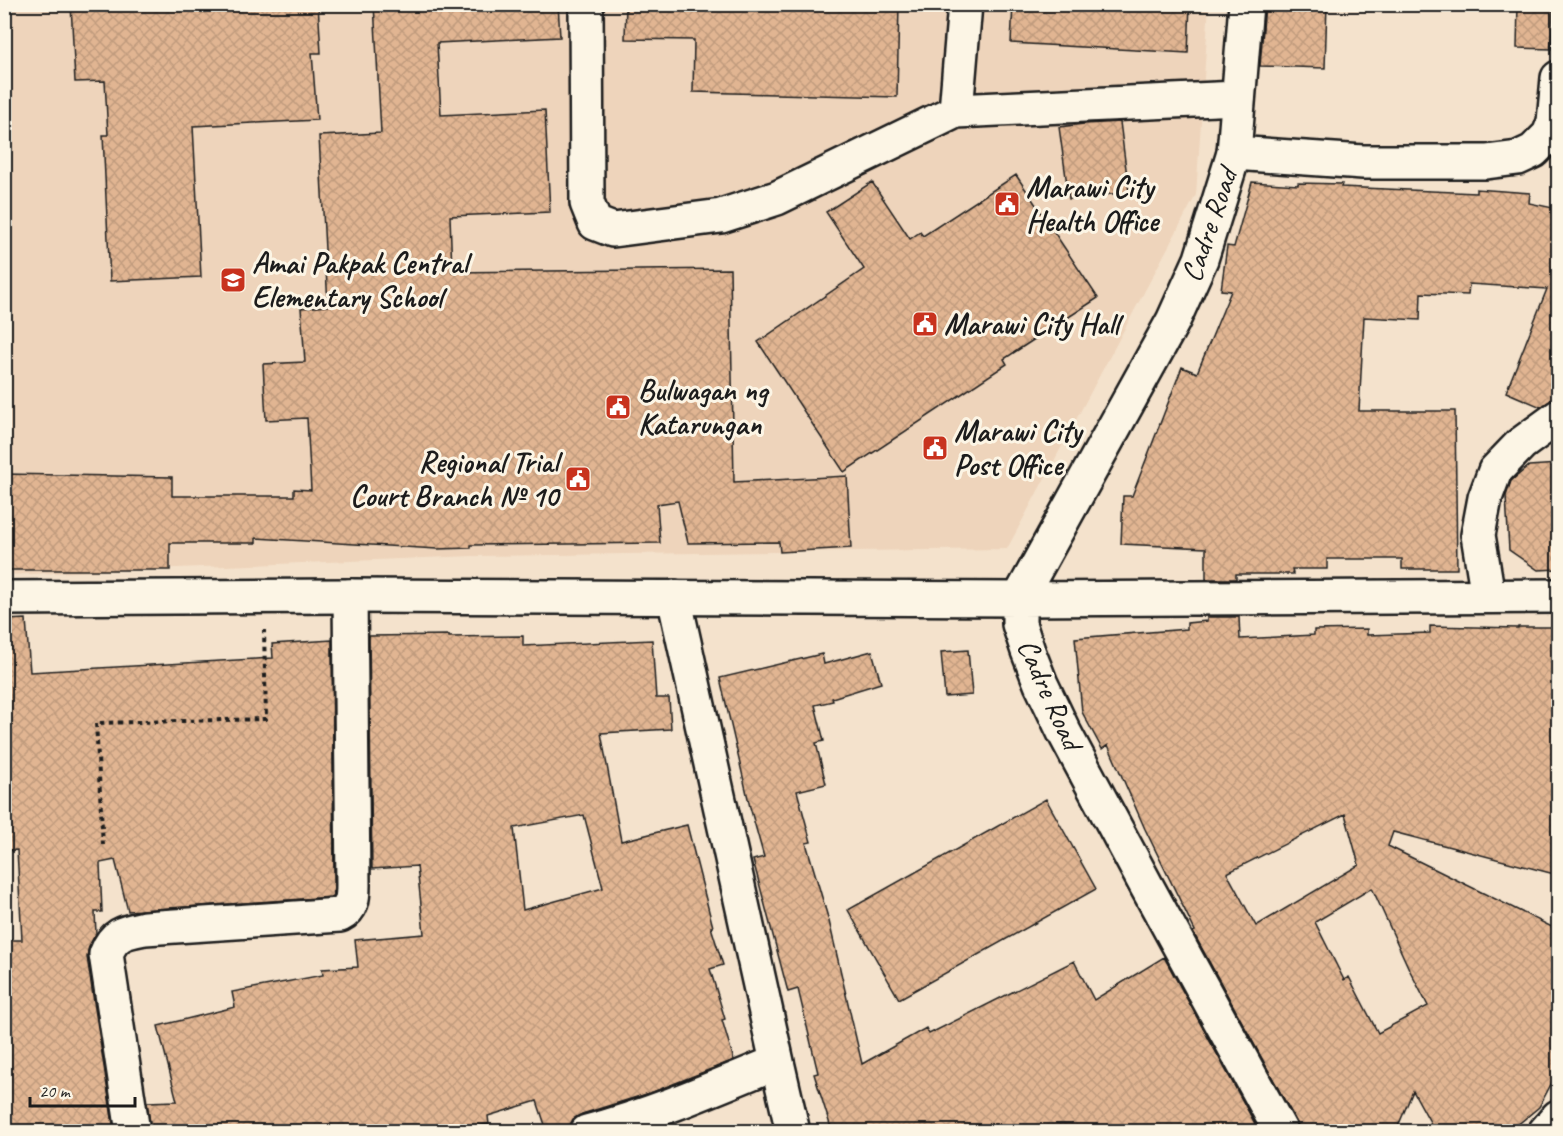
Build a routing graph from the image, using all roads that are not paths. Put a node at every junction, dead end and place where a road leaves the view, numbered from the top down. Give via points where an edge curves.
1 (586, 4) edge
2 (965, 4) edge
3 (1246, 4) edge
4 (1558, 78) edge
5 (1238, 98) junction
6 (956, 111) junction
7 (1234, 153) junction
8 (1558, 417) edge
9 (350, 596) junction
10 (1488, 596) junction
11 (1558, 596) edge
12 (4, 597) edge
13 (674, 597) junction
14 (1018, 599) junction
15 (777, 1062) junction
16 (1558, 1117) edge
17 (133, 1131) edge
18 (587, 1131) edge
19 (794, 1131) edge
20 (1281, 1131) edge
21 (1545, 1131) edge

1 - 6 main road via 587,203 595,223 613,230 721,216 777,198
2 - 6 main road
3 - 5 main road, Cadre Road
4 - 7 main road via 1549,135 1533,151 1518,158 1486,162 1363,162
5 - 6 main road
5 - 7 main road, Cadre Road
7 - 14 main road, Cadre Road via 1201,259 1173,321
8 - 10 main road via 1521,444 1495,471 1485,498 1479,536
9 - 12 main road
9 - 13 main road
9 - 17 main road via 350,906 340,915 145,928 116,937 106,954
10 - 11 main road
10 - 14 main road
13 - 14 main road
13 - 15 main road
14 - 20 main road, Cadre Road via 1019,624 1028,651 1064,732
15 - 18 main road via 689,1098
15 - 19 main road
16 - 21 main road

